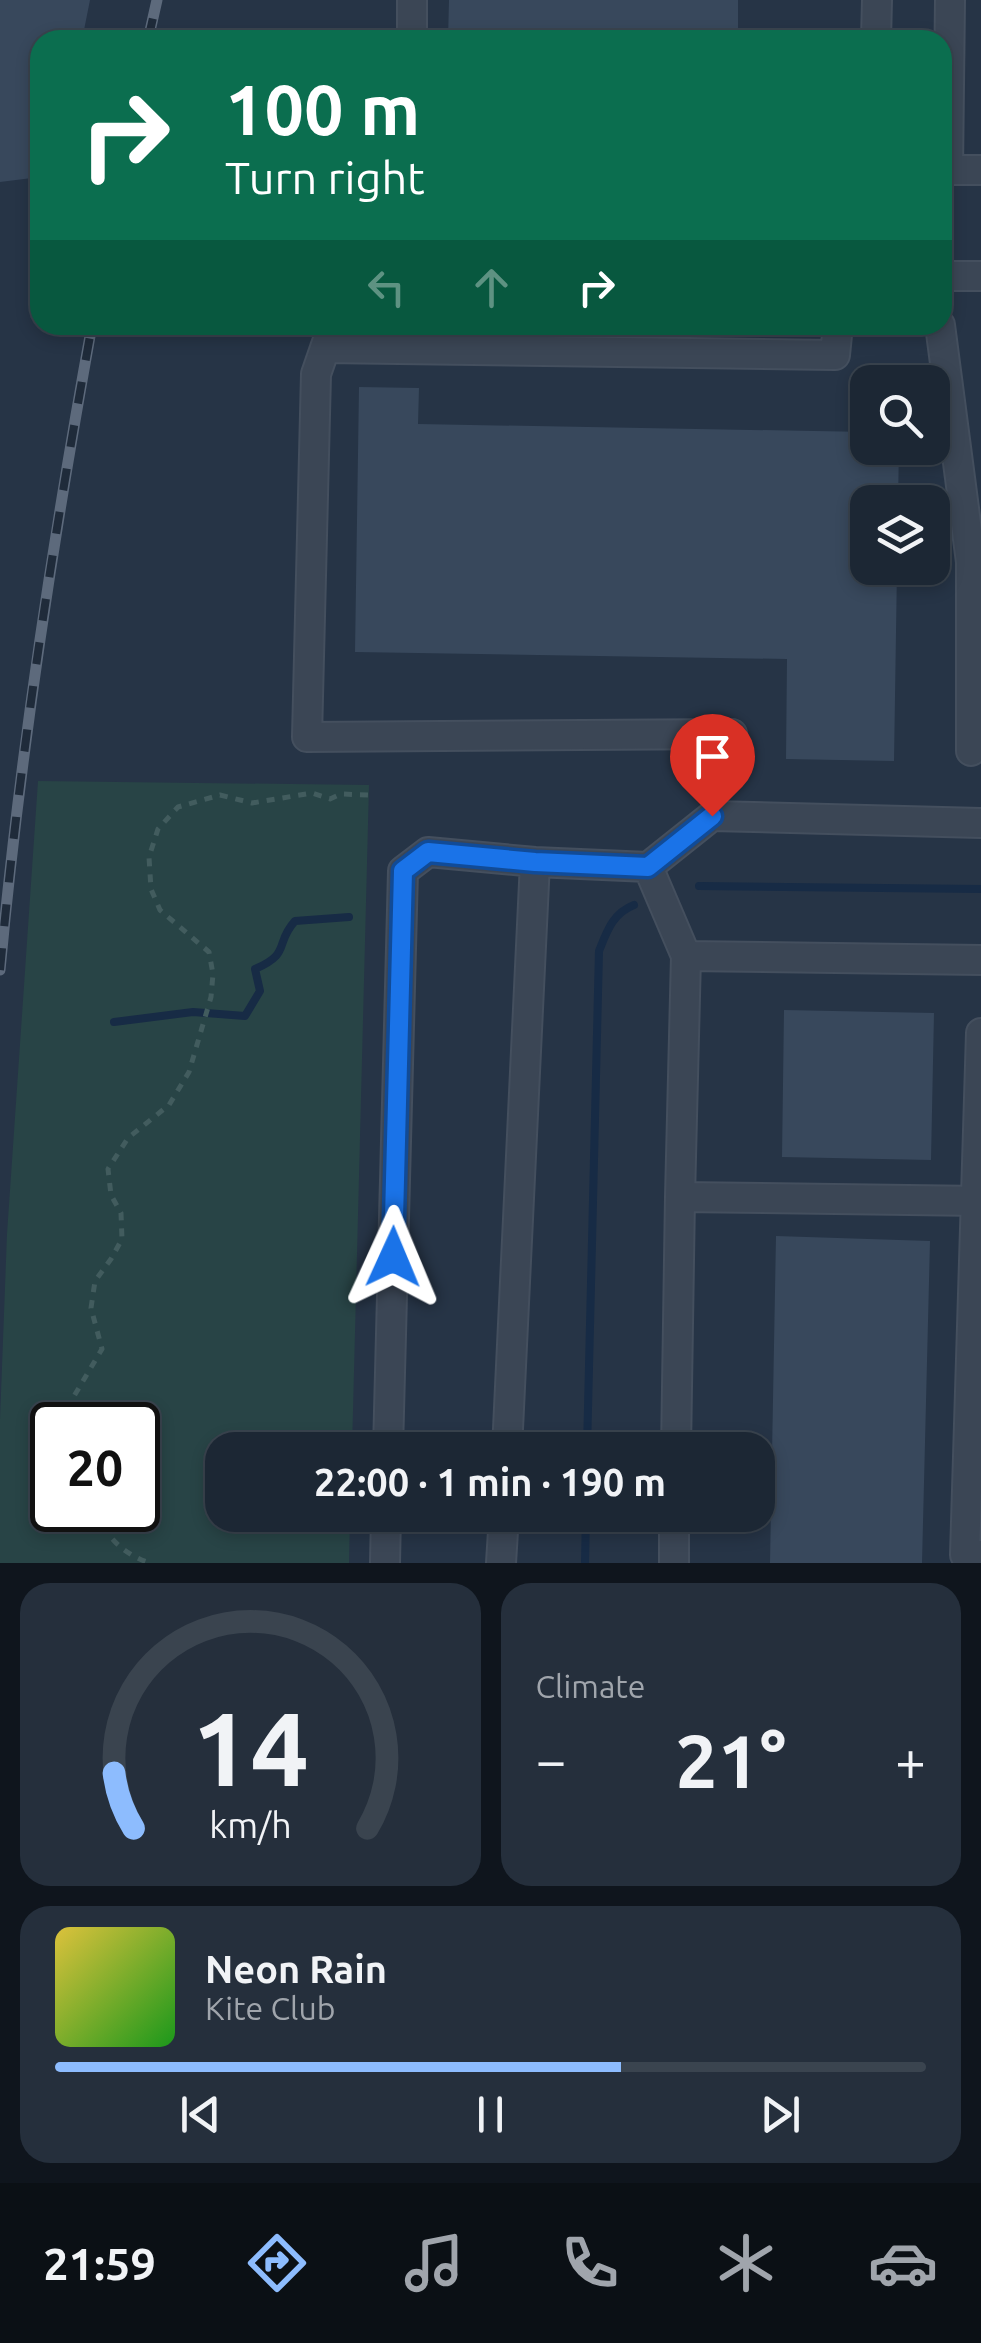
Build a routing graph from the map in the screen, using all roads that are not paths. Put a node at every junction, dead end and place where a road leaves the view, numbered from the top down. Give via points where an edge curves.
1 (412, 0) edge
2 (877, 0) edge
3 (950, 0) edge
4 (412, 30) edge
5 (876, 30) edge
6 (949, 30) edge
7 (952, 170) edge
8 (981, 170) edge
9 (952, 276) edge
10 (981, 276) edge
11 (837, 335) edge
12 (942, 335) edge
13 (329, 337) edge
14 (558, 338) edge
15 (976, 562) edge
16 (732, 734) dead end
17 (971, 751) dead end
18 (981, 823) edge
19 (535, 862) junction
20 (648, 867) junction
21 (686, 956) junction
22 (981, 960) edge
23 (981, 1033) edge
24 (680, 1197) junction
25 (979, 1201) edge
26 (388, 1432) edge
27 (508, 1432) edge
28 (676, 1432) edge
29 (386, 1532) edge
30 (503, 1532) edge
31 (674, 1532) edge
32 (971, 1558) edge
33 (385, 1563) edge
34 (502, 1563) edge
35 (674, 1563) edge

1 - 4 lane
2 - 5 lane
3 - 6 lane
7 - 8 lane
9 - 10 lane
11 - 14 lane via 835,356
12 - 15 lane
13 - 14 lane
13 - 16 lane via 316,374 306,737
15 - 17 lane
18 - 20 lane via 712,816
19 - 20 lane
19 - 26 lane via 428,852 403,871
19 - 27 lane
20 - 21 lane
21 - 22 lane
21 - 24 lane
23 - 25 lane
24 - 25 lane
24 - 28 lane
25 - 32 lane
29 - 33 lane
30 - 34 lane
31 - 35 lane

